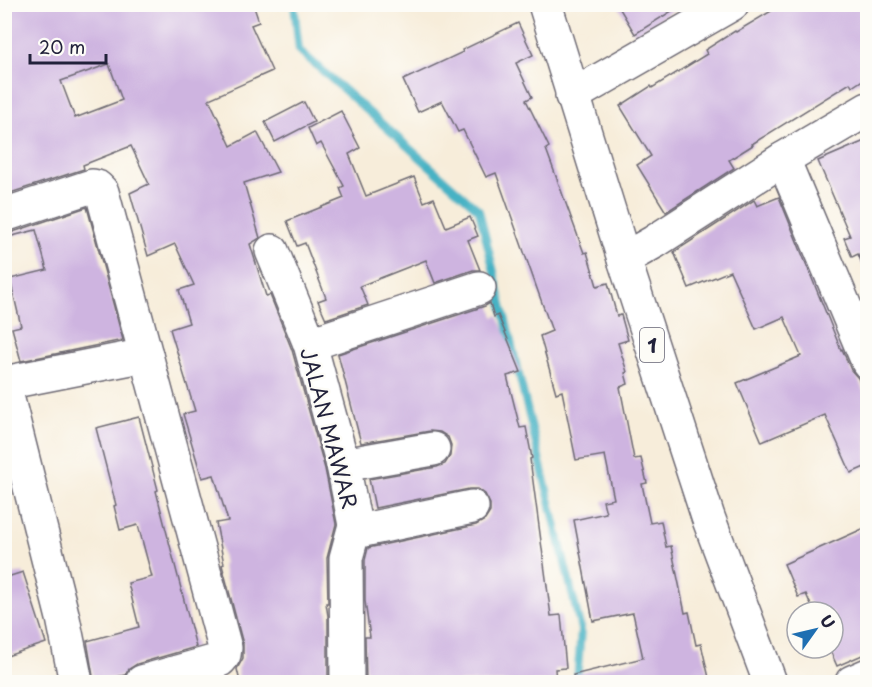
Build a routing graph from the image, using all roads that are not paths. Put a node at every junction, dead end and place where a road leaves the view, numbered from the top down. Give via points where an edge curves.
1 (545, 4) edge
2 (732, 4) edge
3 (572, 96) junction
4 (867, 109) edge
5 (783, 159) junction
6 (4, 215) edge
7 (272, 251) dead end
8 (624, 259) junction
9 (479, 288) dead end
10 (310, 344) junction
11 (146, 355) junction
12 (867, 362) edge
13 (4, 383) edge
14 (433, 449) dead end
15 (343, 465) junction
16 (472, 507) dead end
17 (354, 532) junction
18 (867, 675) edge
19 (76, 682) edge
20 (142, 682) edge
21 (348, 682) edge
22 (770, 682) edge
23 (852, 682) edge

1 - 3 main road, 1
2 - 3 main road
3 - 8 main road, 1
4 - 5 main road
5 - 8 main road
5 - 12 main road
6 - 11 main road via 97,187 102,192
7 - 10 main road, JALAN MAWAR
8 - 22 main road, 1 via 708,517
9 - 10 main road
10 - 15 main road, JALAN MAWAR
11 - 13 main road
11 - 20 main road via 225,648 220,660
13 - 19 main road
14 - 15 main road
15 - 17 main road, JALAN MAWAR
16 - 17 main road
17 - 21 main road, JALAN MAWAR via 346,558
18 - 23 main road

